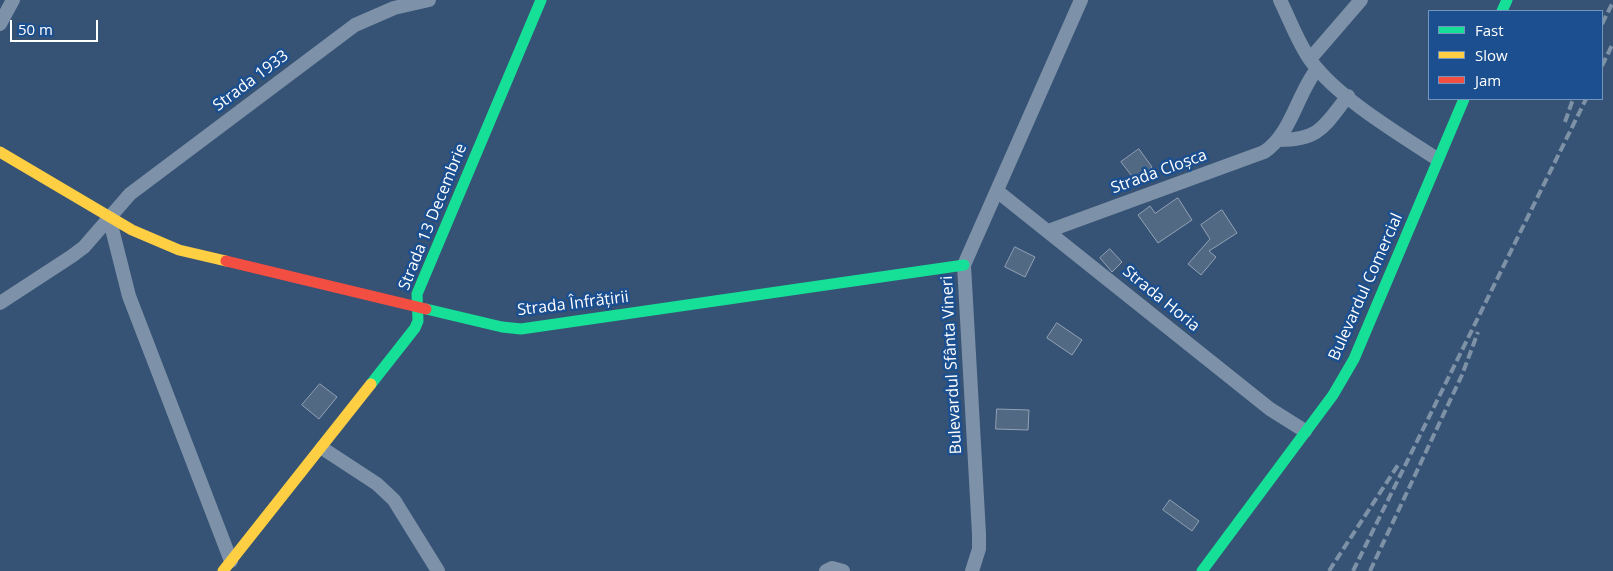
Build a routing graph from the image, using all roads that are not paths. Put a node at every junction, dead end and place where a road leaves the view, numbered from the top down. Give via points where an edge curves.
1 (13, 0) edge
2 (429, 0) edge
3 (541, 0) edge
4 (1081, 0) edge
5 (1280, 0) edge
6 (1361, 0) edge
7 (0, 24) edge
8 (1314, 64) junction
9 (1348, 96) junction
10 (1464, 100) edge
11 (1279, 140) junction
12 (0, 152) edge
13 (1438, 159) junction
14 (997, 191) junction
15 (109, 217) junction
16 (1048, 232) junction
17 (964, 265) junction
18 (0, 303) edge
19 (416, 305) junction
20 (1305, 431) junction
21 (322, 448) junction
22 (227, 566) edge
23 (438, 571) edge
24 (826, 571) edge
25 (842, 571) edge
26 (972, 571) edge
27 (1202, 571) edge

1 - 7 street
2 - 15 street, Strada 1933 via 394,8 355,25 130,194
3 - 19 street, Strada 13 Decembrie via 422,282
4 - 14 street, Bulevardul Sfânta Vineri
5 - 8 street
6 - 8 street
8 - 9 street
8 - 11 street
9 - 11 street, Strada Cloșca via 1316,133 1297,140
9 - 13 street
10 - 13 street, Bulevardul Comercial
11 - 16 street, Strada Cloșca via 1264,152
12 - 15 street, Strada Înfrățirii
13 - 20 street, Bulevardul Comercial via 1354,359 1333,395
14 - 16 street, Strada Horia
14 - 17 street, Bulevardul Sfânta Vineri
15 - 18 street, Strada 1933 via 84,247
15 - 19 street, Strada Înfrățirii via 179,250
15 - 22 street via 129,296
16 - 20 street, Strada Horia via 1270,409
17 - 19 street, Strada Înfrățirii via 521,329
17 - 26 street, Bulevardul Sfânta Vineri via 980,534
19 - 21 street, Strada 13 Decembrie via 418,321 415,328
20 - 27 street, Bulevardul Comercial
21 - 22 street, Strada 13 Decembrie
21 - 23 street via 377,484 394,500
24 - 25 street via 832,568

